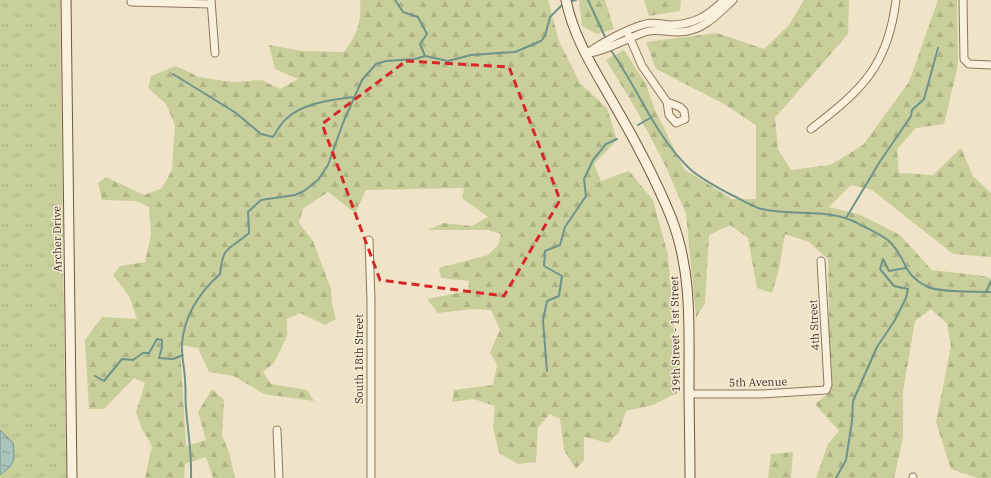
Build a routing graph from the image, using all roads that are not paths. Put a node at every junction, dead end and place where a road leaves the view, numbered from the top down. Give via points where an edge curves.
1 (66, 0) edge
2 (566, 0) edge
3 (724, 0) edge
4 (733, 0) edge
5 (896, 0) edge
6 (963, 0) edge
7 (131, 2) dead end
8 (211, 2) edge
9 (629, 36) junction
10 (215, 53) dead end
11 (585, 54) junction
12 (991, 65) edge
13 (667, 102) dead end
14 (811, 129) dead end
15 (368, 240) dead end
16 (821, 261) dead end
17 (827, 388) joint
18 (689, 394) junction
19 (278, 430) dead end
20 (72, 478) edge
21 (279, 478) edge
22 (371, 478) edge
23 (690, 478) edge

1 - 20 main road, Archer Drive
2 - 11 main road, 19th Street - 1st Street via 575,34
3 - 9 street via 708,14 693,22 680,25 644,24
4 - 9 street via 711,20 695,29 682,32 653,30
5 - 14 street via 889,35 878,63 869,77 845,103
6 - 12 street via 963,54 966,61 969,64
7 - 8 street
8 - 10 street
9 - 11 street via 599,45
9 - 13 street via 642,66
11 - 18 main road, 19th Street - 1st Street via 642,152 677,237 686,272 689,306
15 - 22 street, South 18th Street via 371,301
16 - 17 street, 4th Street
17 - 18 street, 5th Avenue via 824,391 804,392
18 - 23 main road, 19th Street - 1st Street
19 - 21 street

